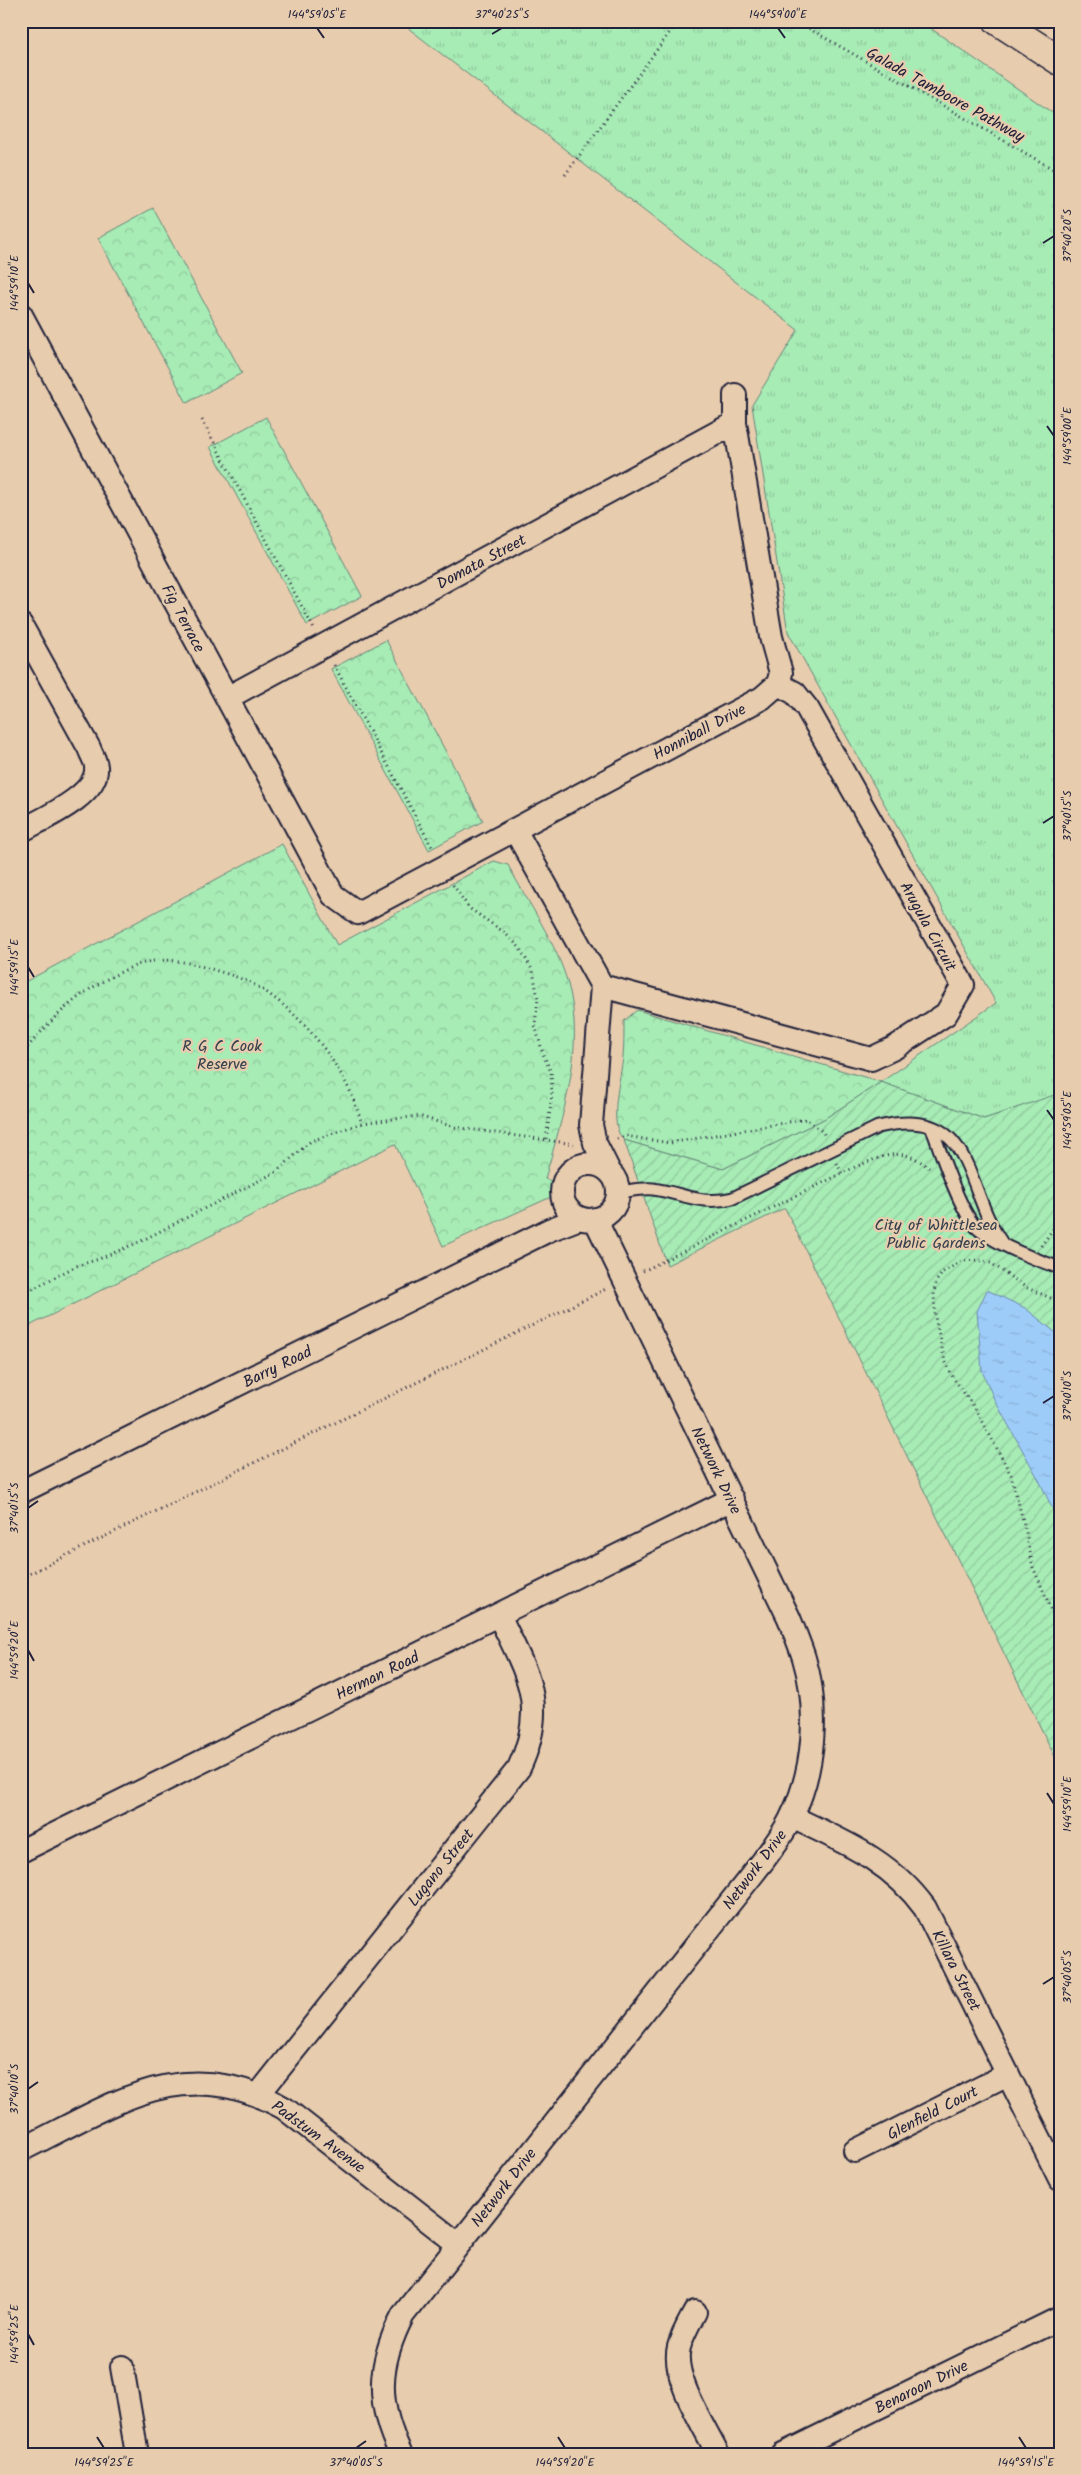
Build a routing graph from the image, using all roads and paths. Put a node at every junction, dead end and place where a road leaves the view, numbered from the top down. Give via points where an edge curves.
1 (678, 21) edge
2 (796, 21) edge
3 (998, 21) edge
4 (1060, 61) edge
5 (1060, 173) edge
6 (565, 175) dead end
7 (21, 315) edge
8 (735, 396) dead end
9 (202, 420) dead end
10 (735, 424) junction
11 (21, 625) edge
12 (324, 646) junction
13 (778, 684) junction
14 (227, 698) junction
15 (515, 830) junction
16 (21, 831) edge
17 (443, 868) junction
18 (358, 913) joint
19 (602, 986) junction
20 (21, 1055) edge
21 (362, 1123) junction
22 (932, 1128) junction
23 (590, 1139) junction
24 (546, 1140) junction
25 (832, 1150) junction
26 (609, 1171) junction
27 (933, 1172) dead end
28 (842, 1174) junction
29 (567, 1175) junction
30 (618, 1192) junction
31 (562, 1198) junction
32 (588, 1219) junction
33 (1060, 1219) edge
34 (532, 1239) junction
35 (1002, 1242) junction
36 (1030, 1257) junction
37 (1060, 1268) edge
38 (624, 1280) junction
39 (21, 1296) edge
40 (1060, 1302) edge
41 (21, 1492) edge
42 (732, 1499) junction
43 (21, 1578) edge
44 (499, 1615) junction
45 (1060, 1629) edge
46 (792, 1817) junction
47 (21, 1851) edge
48 (1008, 2074) junction
49 (259, 2094) junction
50 (21, 2150) edge
51 (855, 2151) dead end
52 (1060, 2179) edge
53 (458, 2244) junction
54 (695, 2312) dead end
55 (1060, 2318) edge
56 (122, 2367) dead end
57 (137, 2454) edge
58 (401, 2454) edge
59 (718, 2454) edge
60 (783, 2454) edge

1 - 6 path
2 - 5 path, Galada Tamboore Pathway
3 - 4 highway
7 - 14 street, Fig Terrace
8 - 10 street
9 - 12 path
10 - 12 street, Domata Street
10 - 13 street via 780,673
11 - 16 street via 89,748 96,767 92,784 61,809
12 - 14 street, Domata Street
12 - 17 path
13 - 15 street, Honniball Drive via 762,698
13 - 19 street, Arugula Circuit via 795,693 808,708 963,985 946,1014 894,1048 870,1059
14 - 18 street, Fig Terrace via 333,894
15 - 17 street, Honniball Drive
15 - 19 street
17 - 18 street, Honniball Drive
17 - 24 path via 469,908 512,940 533,971 538,999 535,1025 542,1054 551,1072 552,1095
19 - 23 street
20 - 21 path via 68,1004 85,991 146,962 189,962 250,983 282,1005 310,1031 348,1087
21 - 24 path via 418,1116 454,1127
21 - 39 path via 311,1141 276,1172 139,1242 76,1266
22 - 25 lane via 917,1122 900,1122 878,1127
22 - 35 lane via 948,1136 958,1146 968,1163 987,1216
22 - 35 lane via 969,1218 983,1232
23 - 24 path
23 - 25 path via 626,1136 670,1143 806,1119 823,1132
23 - 26 street
23 - 29 street
25 - 28 path
25 - 30 lane via 718,1202 651,1189
26 - 29 street via 600,1165 588,1164 576,1167
26 - 30 street
27 - 28 path via 919,1159 899,1153
28 - 38 path
29 - 31 street via 562,1186
30 - 32 street via 616,1204 609,1213
31 - 32 street via 567,1208
31 - 34 street, Barry Road
32 - 34 street, Barry Road
32 - 38 street, Network Drive
33 - 36 path
34 - 41 street, Barry Road
35 - 36 lane
36 - 37 lane
38 - 42 street, Network Drive
38 - 43 path
40 - 45 path via 1025,1287 991,1263 978,1260 962,1261 943,1272 934,1291 935,1316 945,1361 977,1411 1011,1475 1033,1568
42 - 44 street, Herman Road
42 - 46 street, Network Drive via 789,1618 812,1691 809,1766
44 - 47 street, Herman Road
44 - 49 street, Lugano Street via 528,1677 534,1704 529,1747 518,1768
46 - 48 street, Killara Street via 880,1862 914,1893 936,1928
46 - 53 street, Network Drive via 763,1861
48 - 51 street, Glenfield Court
48 - 52 street, Killara Street
49 - 50 street, Padstum Avenue via 203,2082 152,2089 124,2099
49 - 53 street, Padstum Avenue via 304,2121
53 - 58 street, Network Drive via 403,2315 385,2357 383,2401
54 - 59 street via 679,2348 678,2364 681,2378
55 - 60 street, Benaroon Drive
56 - 57 street

